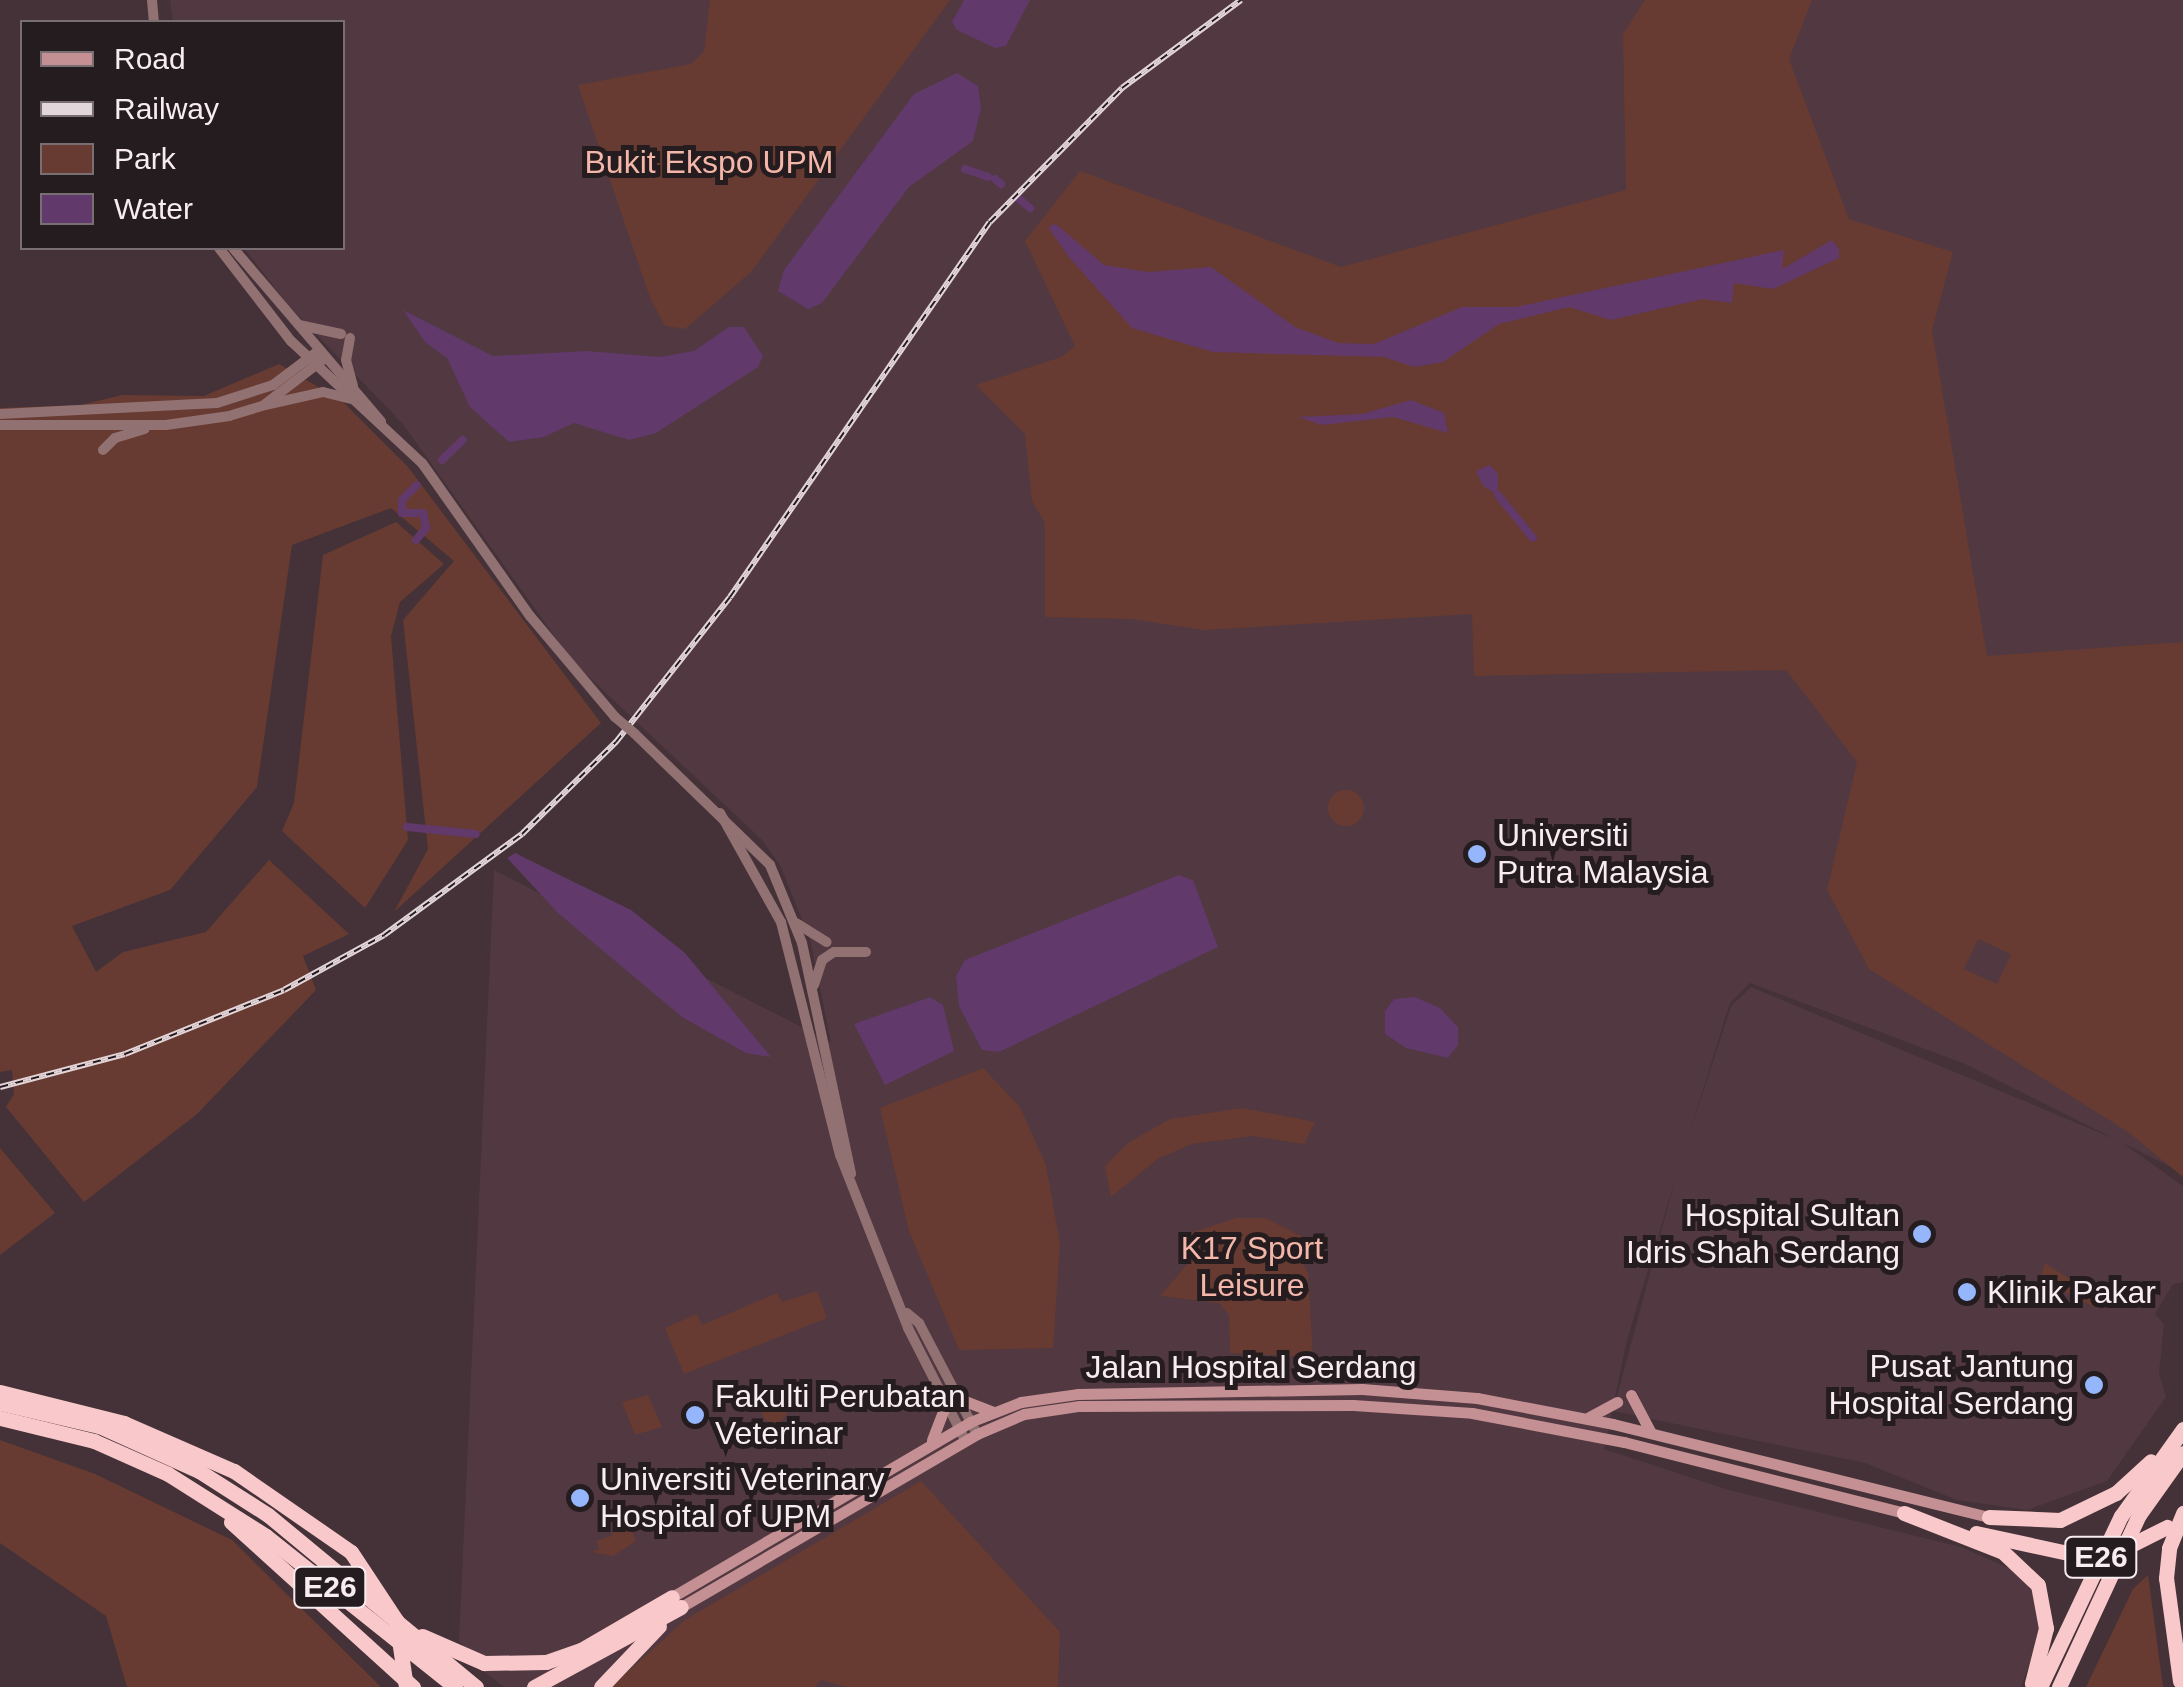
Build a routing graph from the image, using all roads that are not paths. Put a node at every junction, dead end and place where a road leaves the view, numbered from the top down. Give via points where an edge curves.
1 (221, 250) edge
2 (235, 250) edge
3 (288, 318) junction
4 (291, 341) junction
5 (317, 358) junction
6 (288, 374) junction
7 (353, 393) junction
8 (136, 403) junction
9 (264, 405) junction
10 (0, 414) edge
11 (140, 424) junction
12 (0, 425) edge
13 (166, 426) junction
14 (102, 450) dead end
15 (720, 812) junction
16 (792, 919) junction
17 (785, 936) junction
18 (827, 942) dead end
19 (801, 948) junction
20 (866, 952) dead end
21 (792, 963) junction
22 (813, 991) junction
23 (852, 1185) junction
24 (0, 1392) edge
25 (1631, 1395) dead end
26 (951, 1400) junction
27 (1618, 1402) dead end
28 (0, 1403) edge
29 (994, 1412) junction
30 (0, 1418) edge
31 (1585, 1418) junction
32 (967, 1431) junction
33 (1650, 1432) junction
34 (2181, 1440) edge
35 (930, 1444) junction
36 (200, 1493) junction
37 (1904, 1513) junction
38 (2182, 1514) edge
39 (1989, 1517) joint
40 (676, 1602) junction
41 (404, 1628) junction
42 (2180, 1684) edge
43 (410, 1687) edge
44 (455, 1687) edge
45 (476, 1687) edge
46 (534, 1687) edge
47 (601, 1687) edge
48 (2030, 1687) edge
49 (2040, 1687) edge
50 (2059, 1687) edge

1 - 4 street
2 - 3 street
3 - 5 street
3 - 7 street via 311,332 345,337
4 - 5 street
4 - 6 street
5 - 6 street
5 - 7 street
5 - 9 street
6 - 8 street via 216,404
7 - 9 street
7 - 15 street, bridge via 422,464 530,616 615,716
8 - 10 street via 102,412
8 - 11 street via 132,414
9 - 13 street
11 - 12 street
11 - 13 street
13 - 14 street via 115,438
15 - 16 street via 770,865
15 - 17 street
16 - 18 street
16 - 19 street
17 - 19 street
17 - 21 street
19 - 21 street
19 - 22 street
20 - 22 street via 834,952 822,960
21 - 23 street
22 - 23 street
23 - 26 street
24 - 43 highway, bridge via 124,1423 234,1471 350,1552 396,1620
25 - 33 main road
26 - 29 main road
26 - 32 street
26 - 35 main road
27 - 31 main road
28 - 41 highway, E26 via 99,1426 199,1471 268,1515
29 - 31 main road, Jalan Hospital Serdang via 1078,1394 1362,1389 1477,1398
29 - 32 main road, Jalan Hospital Serdang
30 - 36 highway, E26 via 111,1447
31 - 33 main road, Jalan Hospital Serdang
32 - 35 main road, Jalan Hospital Serdang
32 - 37 main road, Jalan Hospital Serdang via 1079,1406 1353,1405 1472,1413 1624,1442
32 - 40 main road, Jalan Hospital Serdang
33 - 39 main road, Jalan Hospital Serdang
34 - 39 highway via 2090,1509 2030,1523
34 - 49 highway, E26 via 2120,1516
34 - 50 highway, E26
35 - 40 main road, Jalan Hospital Serdang
36 - 43 highway
36 - 44 highway, E26 via 266,1536
37 - 38 highway, bridge via 2068,1554 2109,1556
37 - 48 highway via 2004,1552 2038,1585 2046,1628
38 - 42 highway via 2166,1578
40 - 41 highway via 546,1662 484,1663
40 - 46 highway
40 - 47 highway
41 - 45 highway, E26

